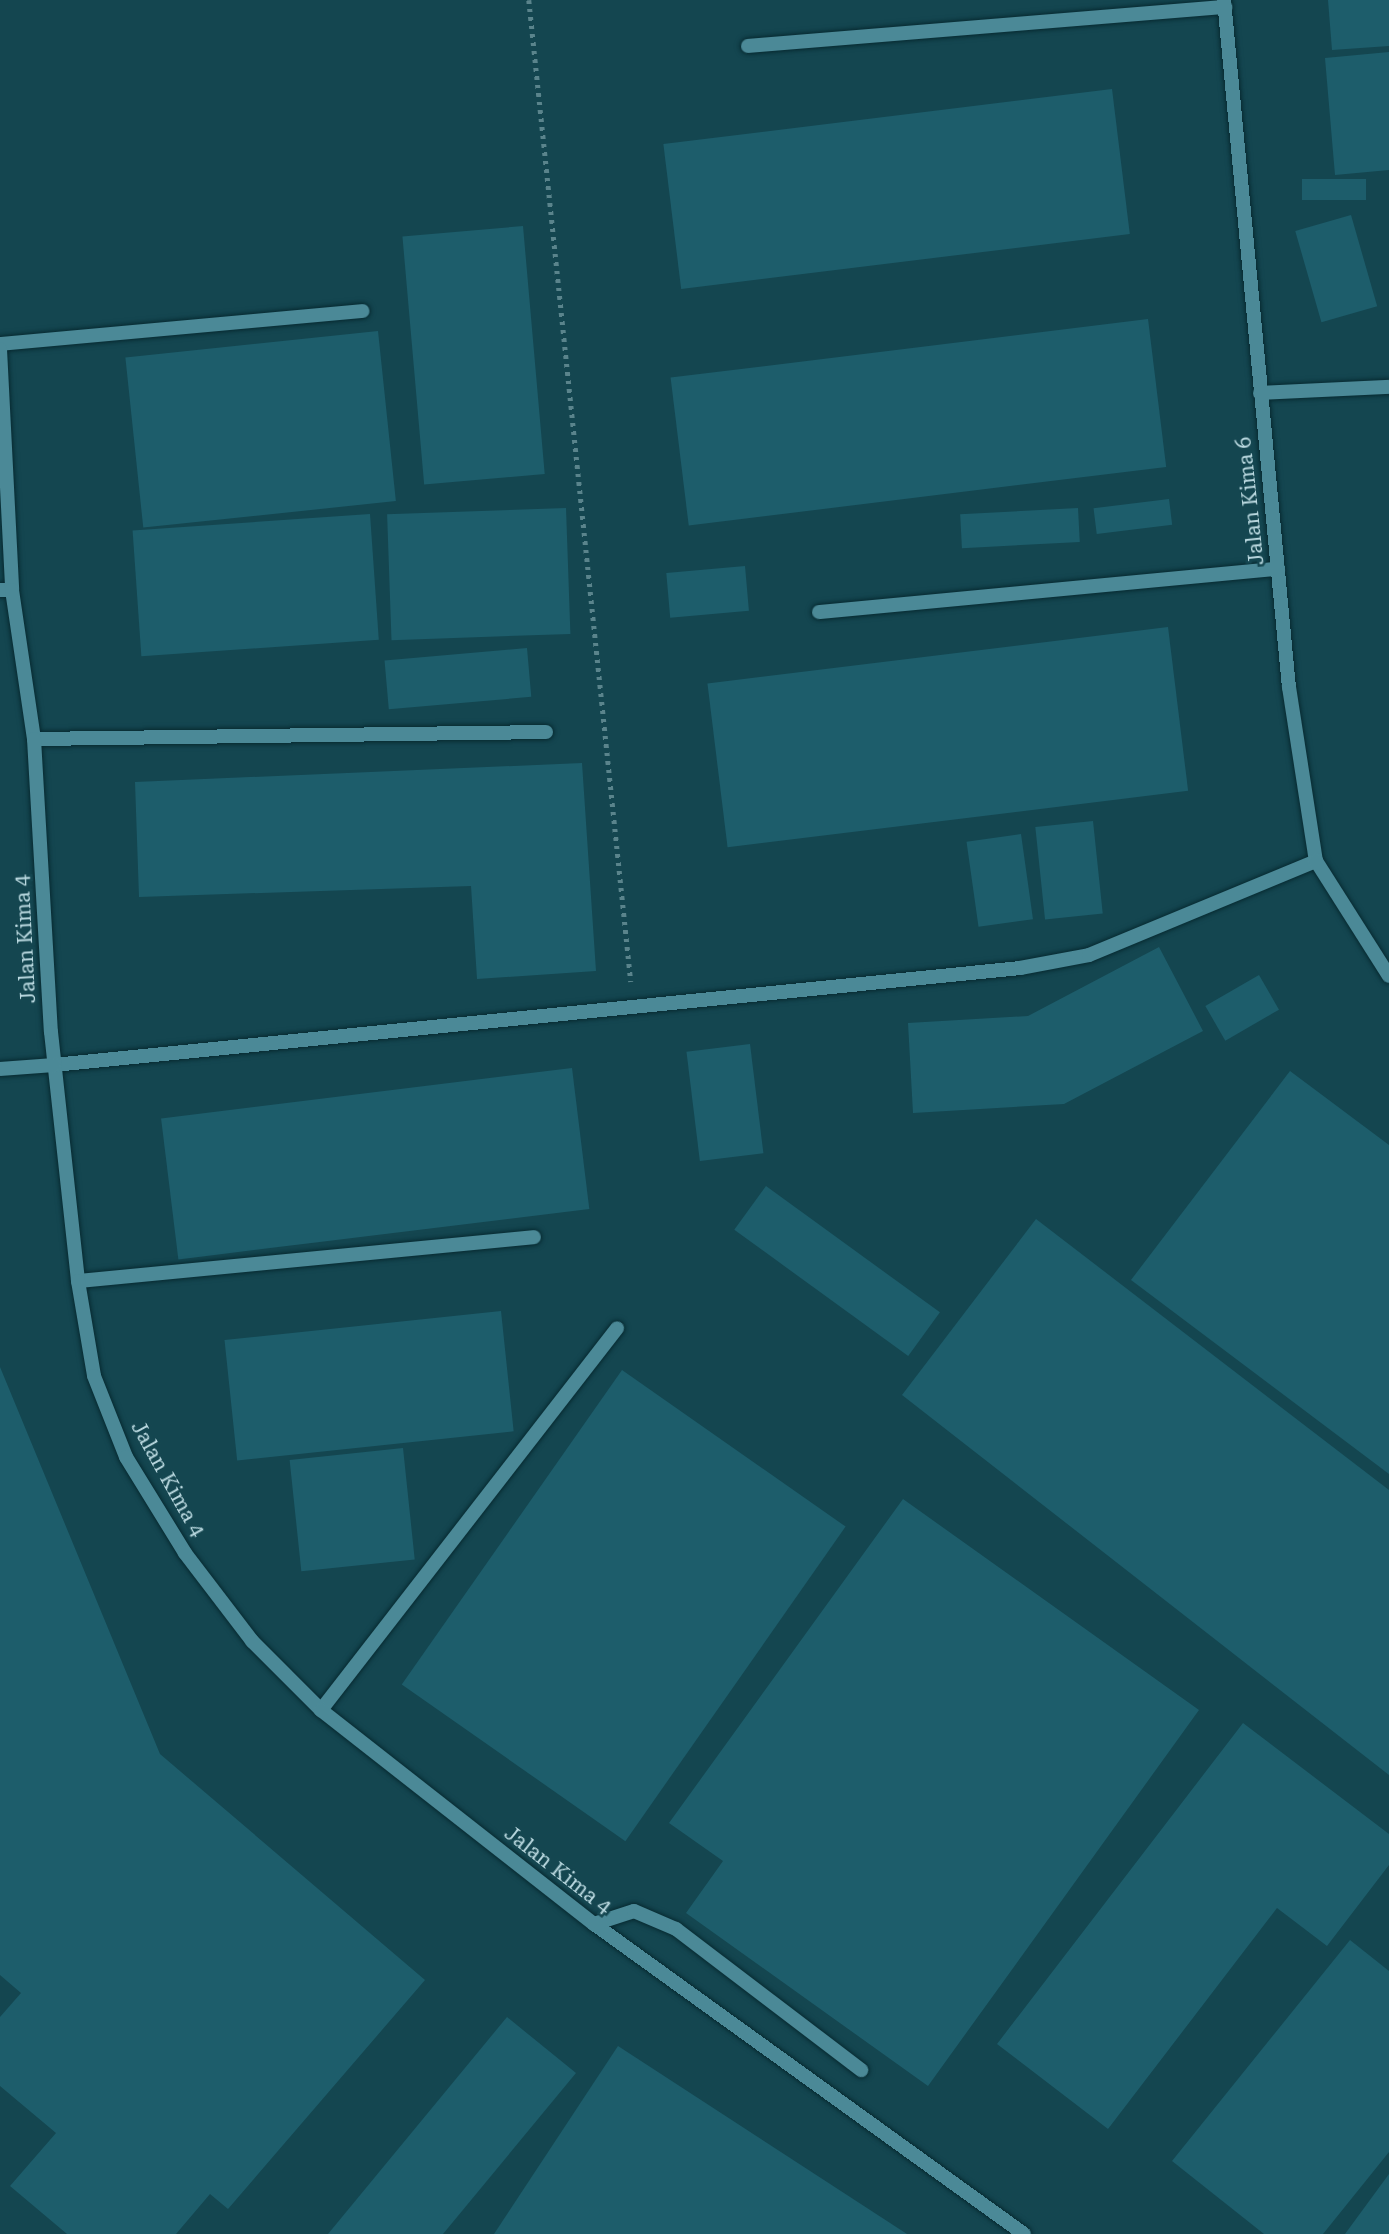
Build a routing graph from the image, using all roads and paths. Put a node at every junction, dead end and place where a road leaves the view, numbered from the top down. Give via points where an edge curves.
1 (529, 0) edge
2 (1224, 3) edge
3 (748, 46) dead end
4 (363, 311) dead end
5 (0, 346) edge
6 (1389, 387) edge
7 (1260, 393) junction
8 (1278, 569) junction
9 (6, 590) edge
10 (819, 611) dead end
11 (546, 732) dead end
12 (34, 739) junction
13 (1316, 861) junction
14 (1389, 976) edge
15 (634, 1007) junction
16 (54, 1065) junction
17 (0, 1069) edge
18 (534, 1237) dead end
19 (78, 1281) junction
20 (617, 1328) dead end
21 (321, 1710) junction
22 (594, 1924) junction
23 (861, 2070) dead end
24 (1024, 2234) edge

1 - 15 path
2 - 3 street
2 - 7 street, Jalan Kima 6
4 - 5 street
5 - 9 street, Jalan Kima 4
6 - 7 street
7 - 8 street, Jalan Kima 6
8 - 10 street
8 - 13 street, Jalan Kima 6 via 1289,687
9 - 12 street, Jalan Kima 4
11 - 12 street
12 - 16 street, Jalan Kima 4
13 - 14 street, Jalan Kima 6
13 - 15 street via 1088,955 1020,968
15 - 16 street
16 - 17 street
16 - 19 street, Jalan Kima 4
18 - 19 street
19 - 21 street, Jalan Kima 4 via 94,1376 126,1457 185,1553 252,1641
20 - 21 street
21 - 22 street, Jalan Kima 4
22 - 23 street via 634,1911 676,1930
22 - 24 street, Jalan Kima 4

